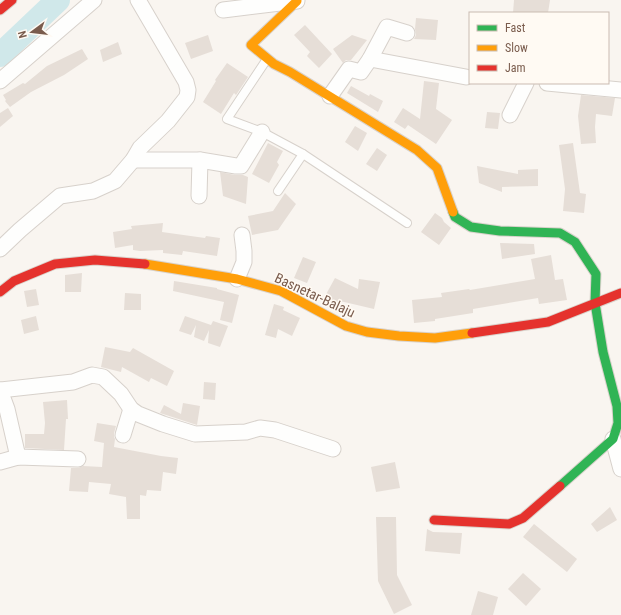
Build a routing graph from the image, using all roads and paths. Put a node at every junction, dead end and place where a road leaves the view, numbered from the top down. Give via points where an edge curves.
1 (12, 0) edge
2 (94, 0) edge
3 (138, 0) edge
4 (297, 0) edge
5 (0, 10) edge
6 (223, 10) dead end
7 (407, 33) dead end
8 (267, 59) junction
9 (370, 59) junction
10 (466, 77) dead end
11 (0, 81) edge
12 (526, 84) edge
13 (558, 84) edge
14 (621, 90) edge
15 (330, 96) junction
16 (510, 115) dead end
17 (262, 132) junction
18 (303, 154) junction
19 (133, 160) junction
20 (200, 160) junction
21 (278, 191) dead end
22 (199, 196) dead end
23 (407, 223) dead end
24 (242, 234) dead end
25 (0, 249) edge
26 (237, 279) junction
27 (0, 292) edge
28 (621, 293) edge
29 (595, 302) junction
30 (0, 390) edge
31 (131, 409) junction
32 (123, 435) dead end
33 (613, 439) junction
34 (333, 449) dead end
35 (18, 457) junction
36 (78, 459) dead end
37 (0, 462) edge
38 (621, 470) edge
39 (434, 520) dead end

1 - 5 street
2 - 11 street
3 - 19 street via 186,82 188,90 182,105 140,148
4 - 6 street
4 - 8 street via 251,45
7 - 9 street via 387,27
8 - 15 street
8 - 17 lane via 227,119
9 - 10 street
9 - 15 street via 361,72 349,69
12 - 16 street
13 - 14 street
15 - 29 street via 417,150 437,168 455,217 471,227 500,231 560,233 575,242 596,274
17 - 18 lane
17 - 20 street via 241,166
18 - 21 lane
18 - 23 lane
19 - 20 street
19 - 25 street via 116,181 93,191 60,196
20 - 22 street
24 - 26 street via 244,262
26 - 27 street, Basnetar-Balaju via 140,264 95,260 55,264 14,281
26 - 29 street, Basnetar-Balaju via 281,291 346,326 398,336 435,338 548,322
28 - 29 street, Basnetar-Balaju
29 - 33 street via 603,352 617,406 618,423
30 - 31 street via 72,382 92,375 103,377 121,394
30 - 35 street
31 - 32 street
31 - 34 street via 163,424 195,434 246,432 260,428 275,430
33 - 38 street
33 - 39 street via 523,518 509,524
35 - 36 street
35 - 37 street

